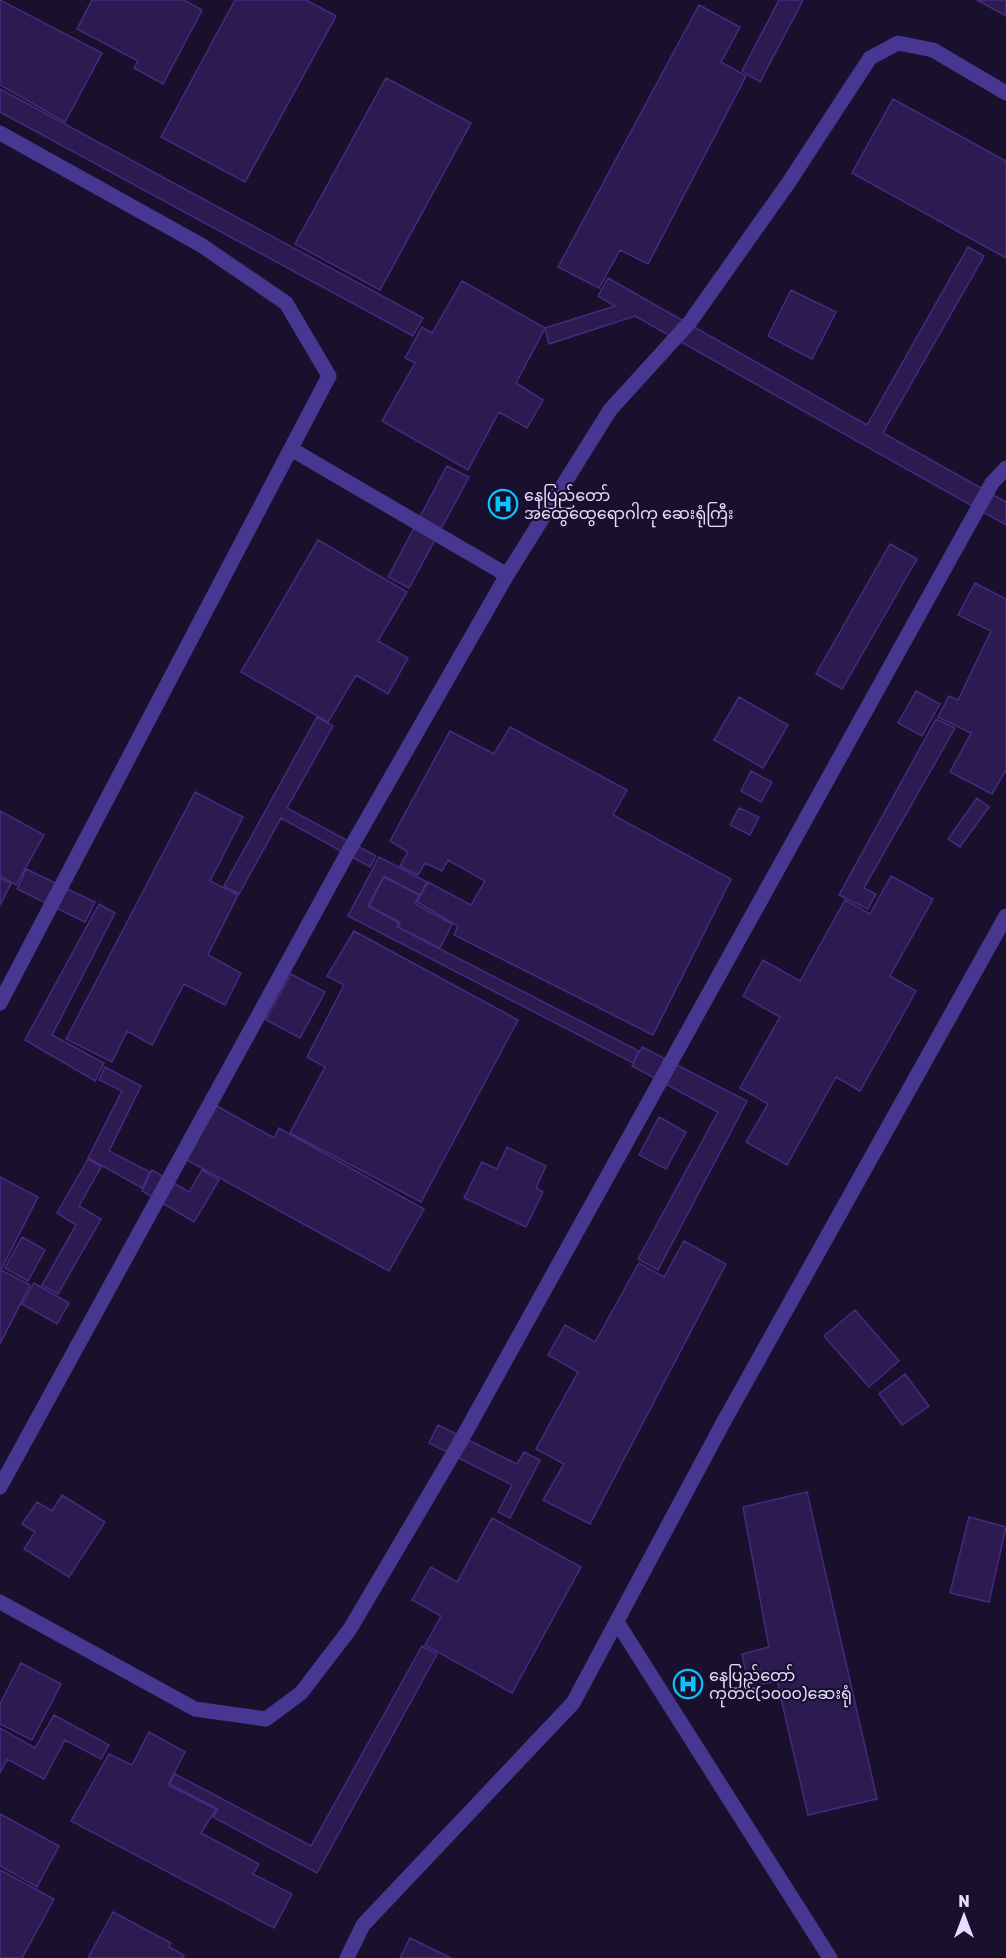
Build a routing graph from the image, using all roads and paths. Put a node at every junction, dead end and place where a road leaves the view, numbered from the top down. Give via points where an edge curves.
1 (1006, 93) edge
2 (0, 133) edge
3 (291, 449) junction
4 (1006, 468) edge
5 (507, 575) junction
6 (1006, 916) edge
7 (0, 1003) edge
8 (0, 1487) edge
9 (0, 1602) edge
10 (617, 1622) junction
11 (347, 1958) edge
12 (830, 1958) edge

1 - 5 lane via 933,50 898,44 870,58 690,322 610,410
2 - 3 lane via 201,245 286,303 329,376
3 - 5 lane
3 - 7 lane
4 - 9 lane via 992,483 459,1444 350,1629 301,1693 266,1719 195,1709
5 - 8 lane via 347,854
6 - 10 lane
10 - 11 lane via 573,1703 363,1925
10 - 12 lane

